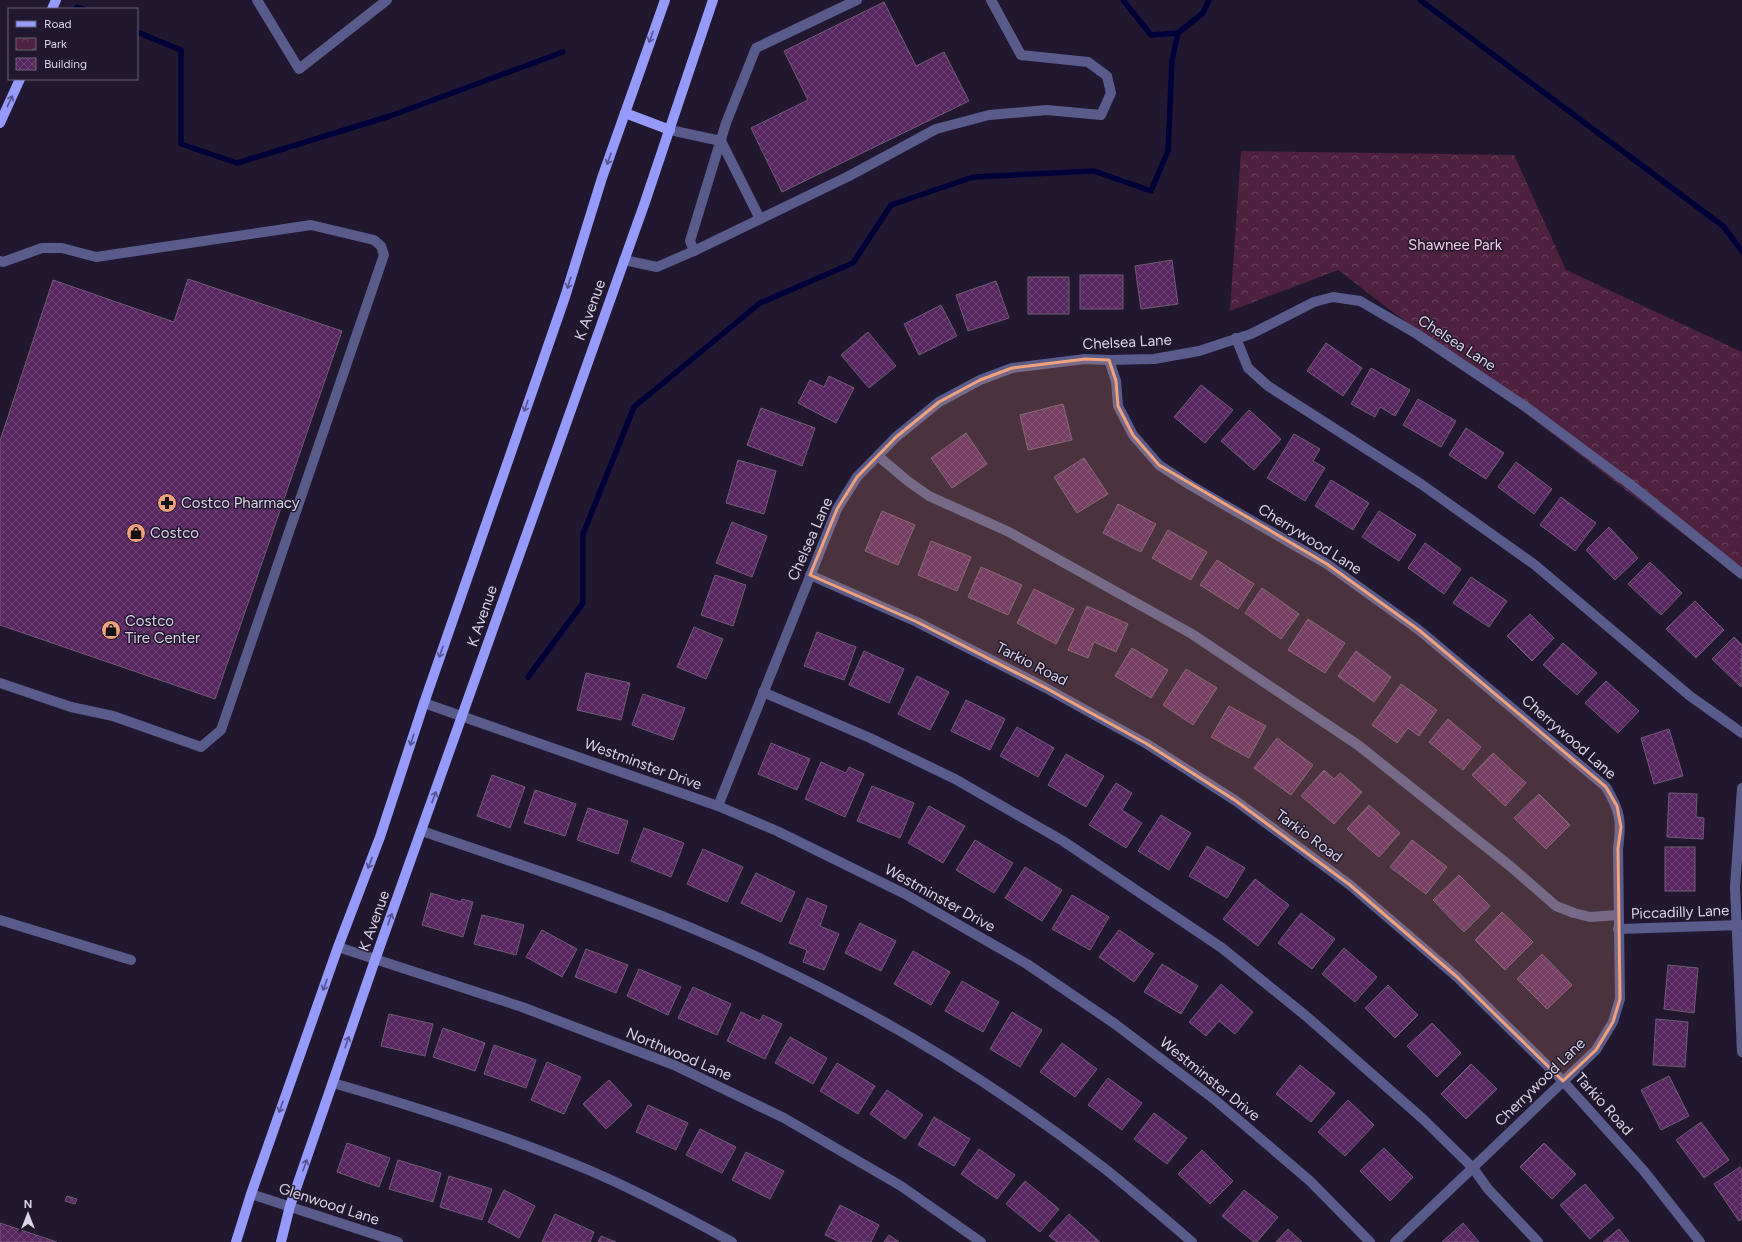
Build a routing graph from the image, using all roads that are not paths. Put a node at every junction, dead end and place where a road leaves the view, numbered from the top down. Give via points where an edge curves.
1 (257, 0) edge
2 (387, 0) edge
3 (665, 0) edge
4 (713, 0) edge
5 (857, 0) edge
6 (990, 0) edge
7 (20, 80) edge
8 (625, 113) junction
9 (0, 123) edge
10 (670, 130) junction
11 (721, 141) junction
12 (760, 219) junction
13 (694, 251) junction
14 (624, 260) junction
15 (1, 264) edge
16 (1236, 338) junction
17 (1109, 360) junction
18 (878, 456) junction
19 (1742, 574) edge
20 (810, 575) junction
21 (0, 683) edge
22 (764, 692) junction
23 (424, 703) junction
24 (463, 716) junction
25 (1742, 733) edge
26 (1742, 788) edge
27 (718, 806) junction
28 (422, 831) junction
29 (1618, 915) junction
30 (0, 920) edge
31 (1740, 925) edge
32 (1618, 928) junction
33 (338, 947) junction
34 (130, 960) dead end
35 (375, 960) junction
36 (1742, 1052) edge
37 (1563, 1081) junction
38 (333, 1083) junction
39 (1473, 1168) junction
40 (251, 1194) junction
41 (290, 1206) junction
42 (236, 1242) edge
43 (281, 1242) edge
44 (398, 1242) edge
45 (732, 1242) edge
46 (982, 1242) edge
47 (1192, 1242) edge
48 (1370, 1242) edge
49 (1395, 1242) edge
50 (1538, 1242) edge
51 (1700, 1242) edge

1 - 2 street via 299,69
3 -> 8 main road, K Avenue
4 - 10 main road, K Avenue
5 - 11 street via 756,48
6 - 12 street via 1021,55 1088,62 1107,76 1111,93 1101,115 1040,111 989,115 936,129 849,176
9 -> 7 main road
8 - 10 main road
8 -> 23 main road, K Avenue via 565,297
10 - 11 street
10 - 14 main road, K Avenue
11 - 12 street
11 - 13 street via 690,241
12 - 13 street
13 - 14 street via 657,267
14 - 24 main road, K Avenue
15 - 21 street via 42,248 62,248 96,257 311,225 374,240 382,246 384,255 221,730 201,747 113,716 71,707
16 - 17 street, Chelsea Lane via 1199,351 1154,359
16 - 19 street, Chelsea Lane via 1251,334 1314,302 1333,297 1360,301 1417,334 1526,407 1631,485
16 - 25 street via 1248,368 1268,386 1422,484 1535,565 1690,696
17 - 18 street, Chelsea Lane via 1085,359 1012,368 980,380 939,402 896,437
17 - 29 street, Cherrywood Lane via 1116,380 1118,406 1133,435 1159,465 1327,564 1419,630 1606,787 1617,806 1621,827 1618,848
18 - 20 street, Chelsea Lane via 857,477 837,509
18 - 29 street via 929,496 1009,532 1192,634 1358,745 1510,866 1556,906 1590,917
20 - 22 street, Chelsea Lane
20 - 37 street, Tarkio Road via 917,622 1044,687 1147,744 1236,801 1356,890 1457,977
22 - 27 street, Chelsea Lane
22 - 39 street via 870,738 955,779 1063,841 1153,900 1222,948 1306,1016
23 - 24 street, Westminster Drive
23 -> 33 main road, K Avenue via 380,837
24 - 27 street, Westminster Drive
28 -> 24 main road, K Avenue
26 - 31 street via 1735,887
27 - 48 street, Westminster Drive via 777,831 905,894 1033,968 1115,1024 1214,1099 1310,1181
35 -> 28 main road, K Avenue
28 - 47 street via 671,920 763,960 873,1015 1029,1114 1103,1168
29 - 32 street, Cherrywood Lane
30 - 34 street
31 - 32 street, Piccadilly Lane
31 - 36 street
32 - 37 street, Cherrywood Lane via 1620,999 1613,1022 1596,1050
33 - 35 street, Northwood Lane
33 -> 40 main road, K Avenue
38 -> 35 main road, K Avenue
35 - 46 street, Northwood Lane via 522,1007 681,1069 784,1118 901,1186
37 - 39 street, Cherrywood Lane
37 - 51 street, Tarkio Road via 1644,1171
41 -> 38 main road, K Avenue
38 - 45 street via 520,1143 592,1171
39 - 49 street, Cherrywood Lane
39 - 50 street via 1488,1189
40 - 41 street, Glenwood Lane
40 - 42 main road, K Avenue
41 - 43 main road, K Avenue
41 - 44 street, Glenwood Lane

